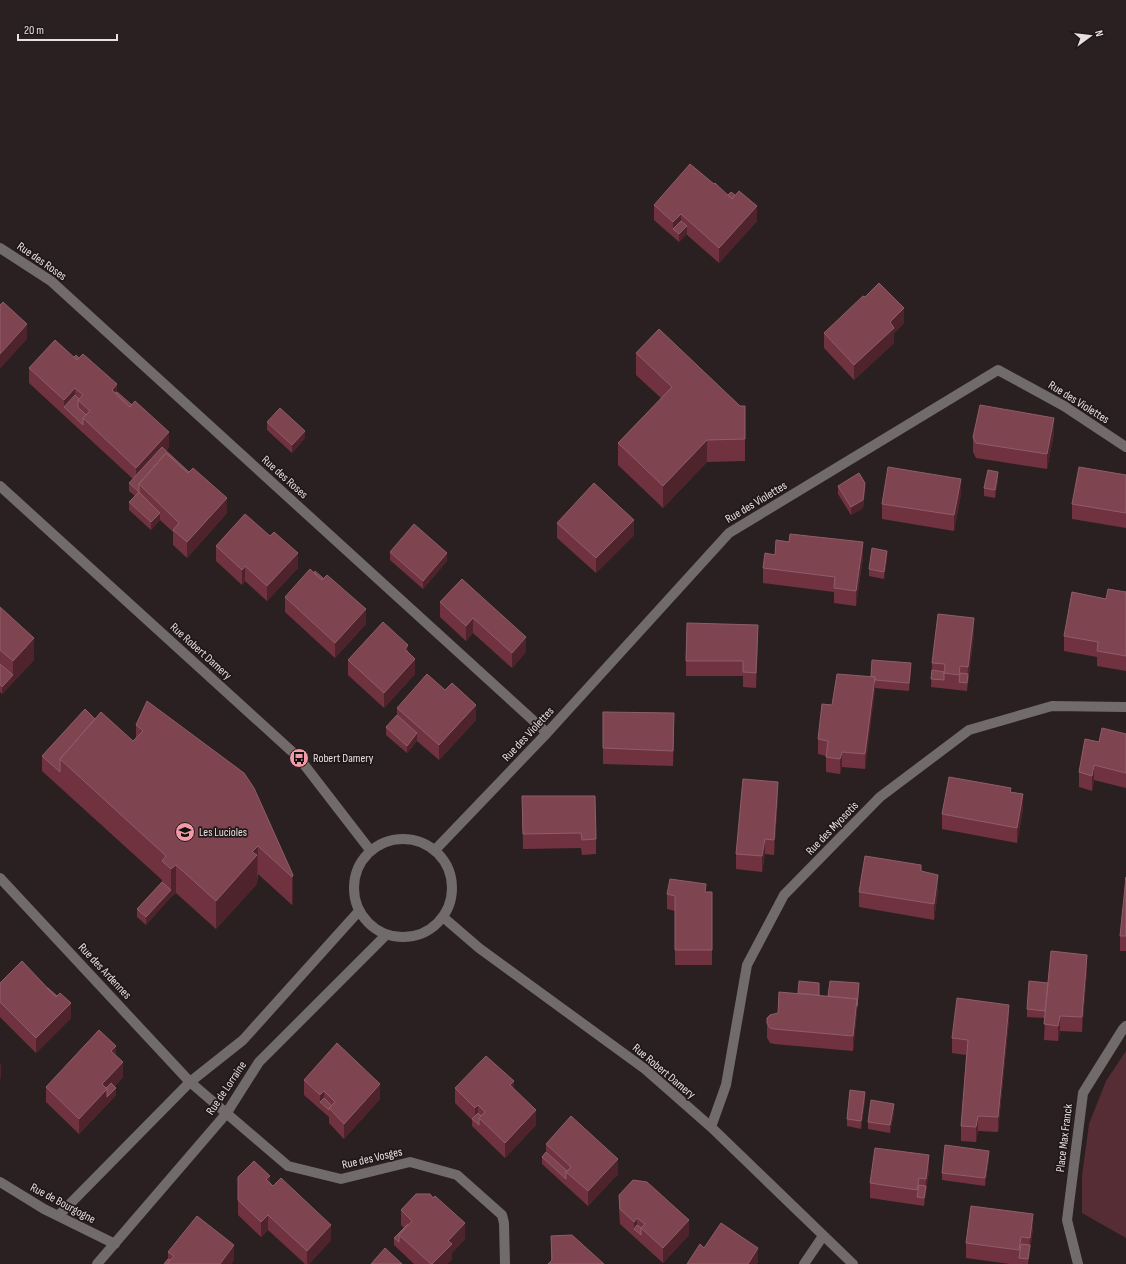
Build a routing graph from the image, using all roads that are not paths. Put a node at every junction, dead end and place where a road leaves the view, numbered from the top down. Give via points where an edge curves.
1 (0, 248) edge
2 (1126, 447) edge
3 (0, 486) edge
4 (1126, 707) edge
5 (547, 733) junction
6 (370, 850) junction
7 (435, 850) junction
8 (0, 878) edge
9 (359, 911) junction
10 (443, 917) junction
11 (386, 935) junction
12 (1126, 1026) edge
13 (190, 1082) junction
14 (226, 1114) junction
15 (711, 1127) junction
16 (0, 1182) edge
17 (58, 1216) junction
18 (823, 1236) junction
19 (115, 1244) junction
20 (97, 1264) edge
21 (505, 1264) edge
22 (804, 1264) edge
23 (854, 1264) edge
24 (1078, 1264) edge

1 - 5 street, Rue des Roses via 50,281
2 - 5 street, Rue des Violettes via 1064,406 998,370 729,533
3 - 6 street, Rue Robert Damery via 299,758
4 - 15 street, Rue des Myosotis via 1052,706 969,730 880,797 784,895 747,965 726,1085
5 - 7 street, Rue des Violettes
6 - 7 street via 386,840 406,838 422,842
6 - 9 street via 357,868 353,890
7 - 10 street via 446,864 452,882 451,900
8 - 13 street, Rue des Ardennes
9 - 11 street via 370,926
9 - 13 street, Rue de Lorraine via 243,1040
10 - 11 street via 427,931 407,937
10 - 15 street, Rue Robert Damery via 479,948 645,1069
11 - 14 street, Rue de Lorraine via 259,1062
12 - 24 street, Place Max Franck via 1083,1093 1067,1220
13 - 14 street, Rue des Vosges
13 - 17 street, Rue de Lorraine
14 - 19 street, Rue de Lorraine
14 - 21 street, Rue des Vosges via 288,1166 341,1179 410,1162 457,1175 502,1215
15 - 18 street, Rue Robert Damery
16 - 17 street, Rue de Bourgogne
17 - 19 street, Rue de Bourgogne
18 - 22 street
18 - 23 street, Rue Robert Damery
19 - 20 street, Rue de Lorraine

